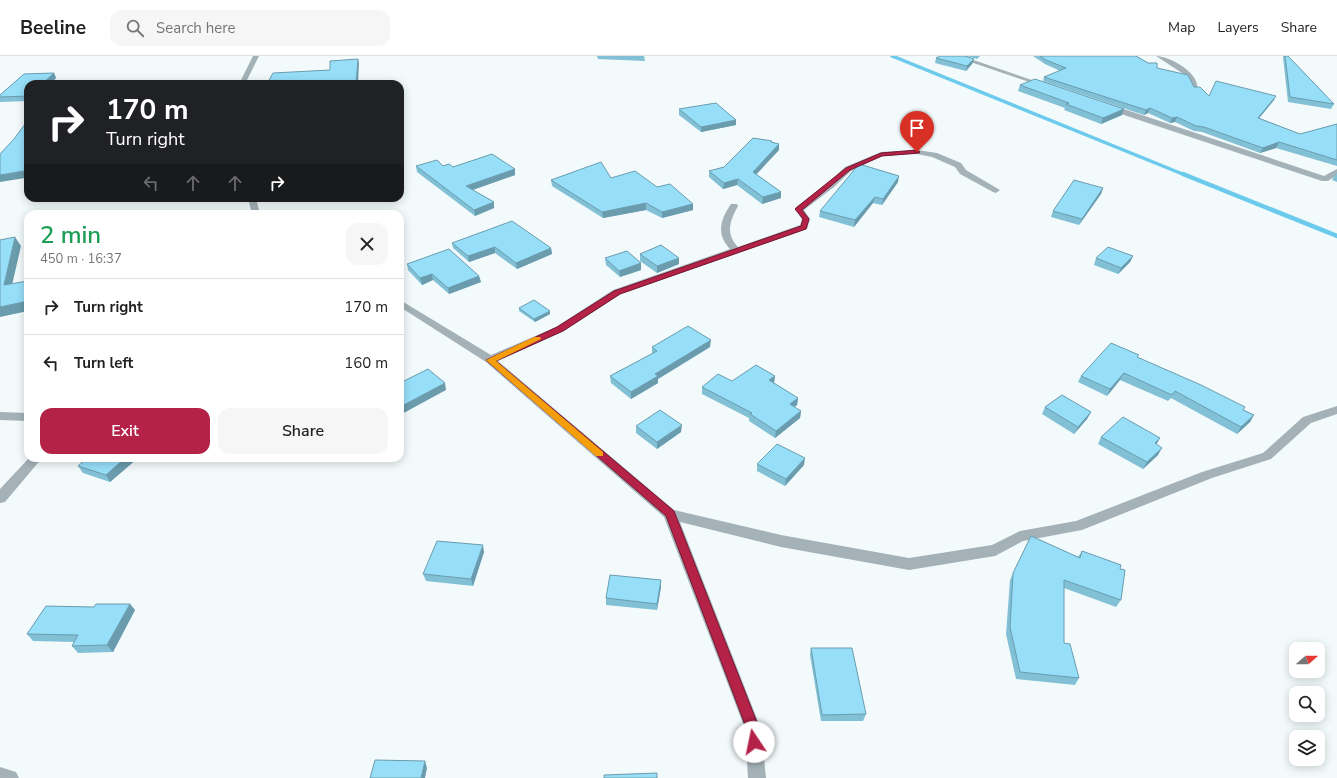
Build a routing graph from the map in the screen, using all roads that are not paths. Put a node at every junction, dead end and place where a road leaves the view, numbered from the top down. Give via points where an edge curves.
1 (256, 56) edge
2 (956, 56) edge
3 (1159, 56) edge
4 (244, 80) edge
5 (1054, 89) edge
6 (1195, 90) edge
7 (1099, 104) edge
8 (1337, 171) edge
9 (996, 190) dead end
10 (734, 206) dead end
11 (736, 250) junction
12 (404, 306) edge
13 (490, 360) junction
14 (1337, 410) edge
15 (0, 416) edge
16 (24, 417) edge
17 (32, 462) edge
18 (0, 498) edge
19 (670, 514) junction
20 (0, 776) edge
21 (10, 778) edge
22 (757, 778) edge

1 - 4 street
2 - 5 street
3 - 6 street via 1191,77
7 - 8 street via 1325,179
9 - 11 street via 963,172 958,165 934,155 917,152 881,154 848,169 799,209 806,219 804,227
10 - 11 street via 726,218 724,235
11 - 13 street via 617,292 560,329
12 - 13 street
13 - 19 street
14 - 19 street via 1307,420 1267,456 1208,475 1077,526 1020,536 995,550 909,564 781,541
15 - 16 street
17 - 18 street
19 - 22 street via 753,730
20 - 21 street

